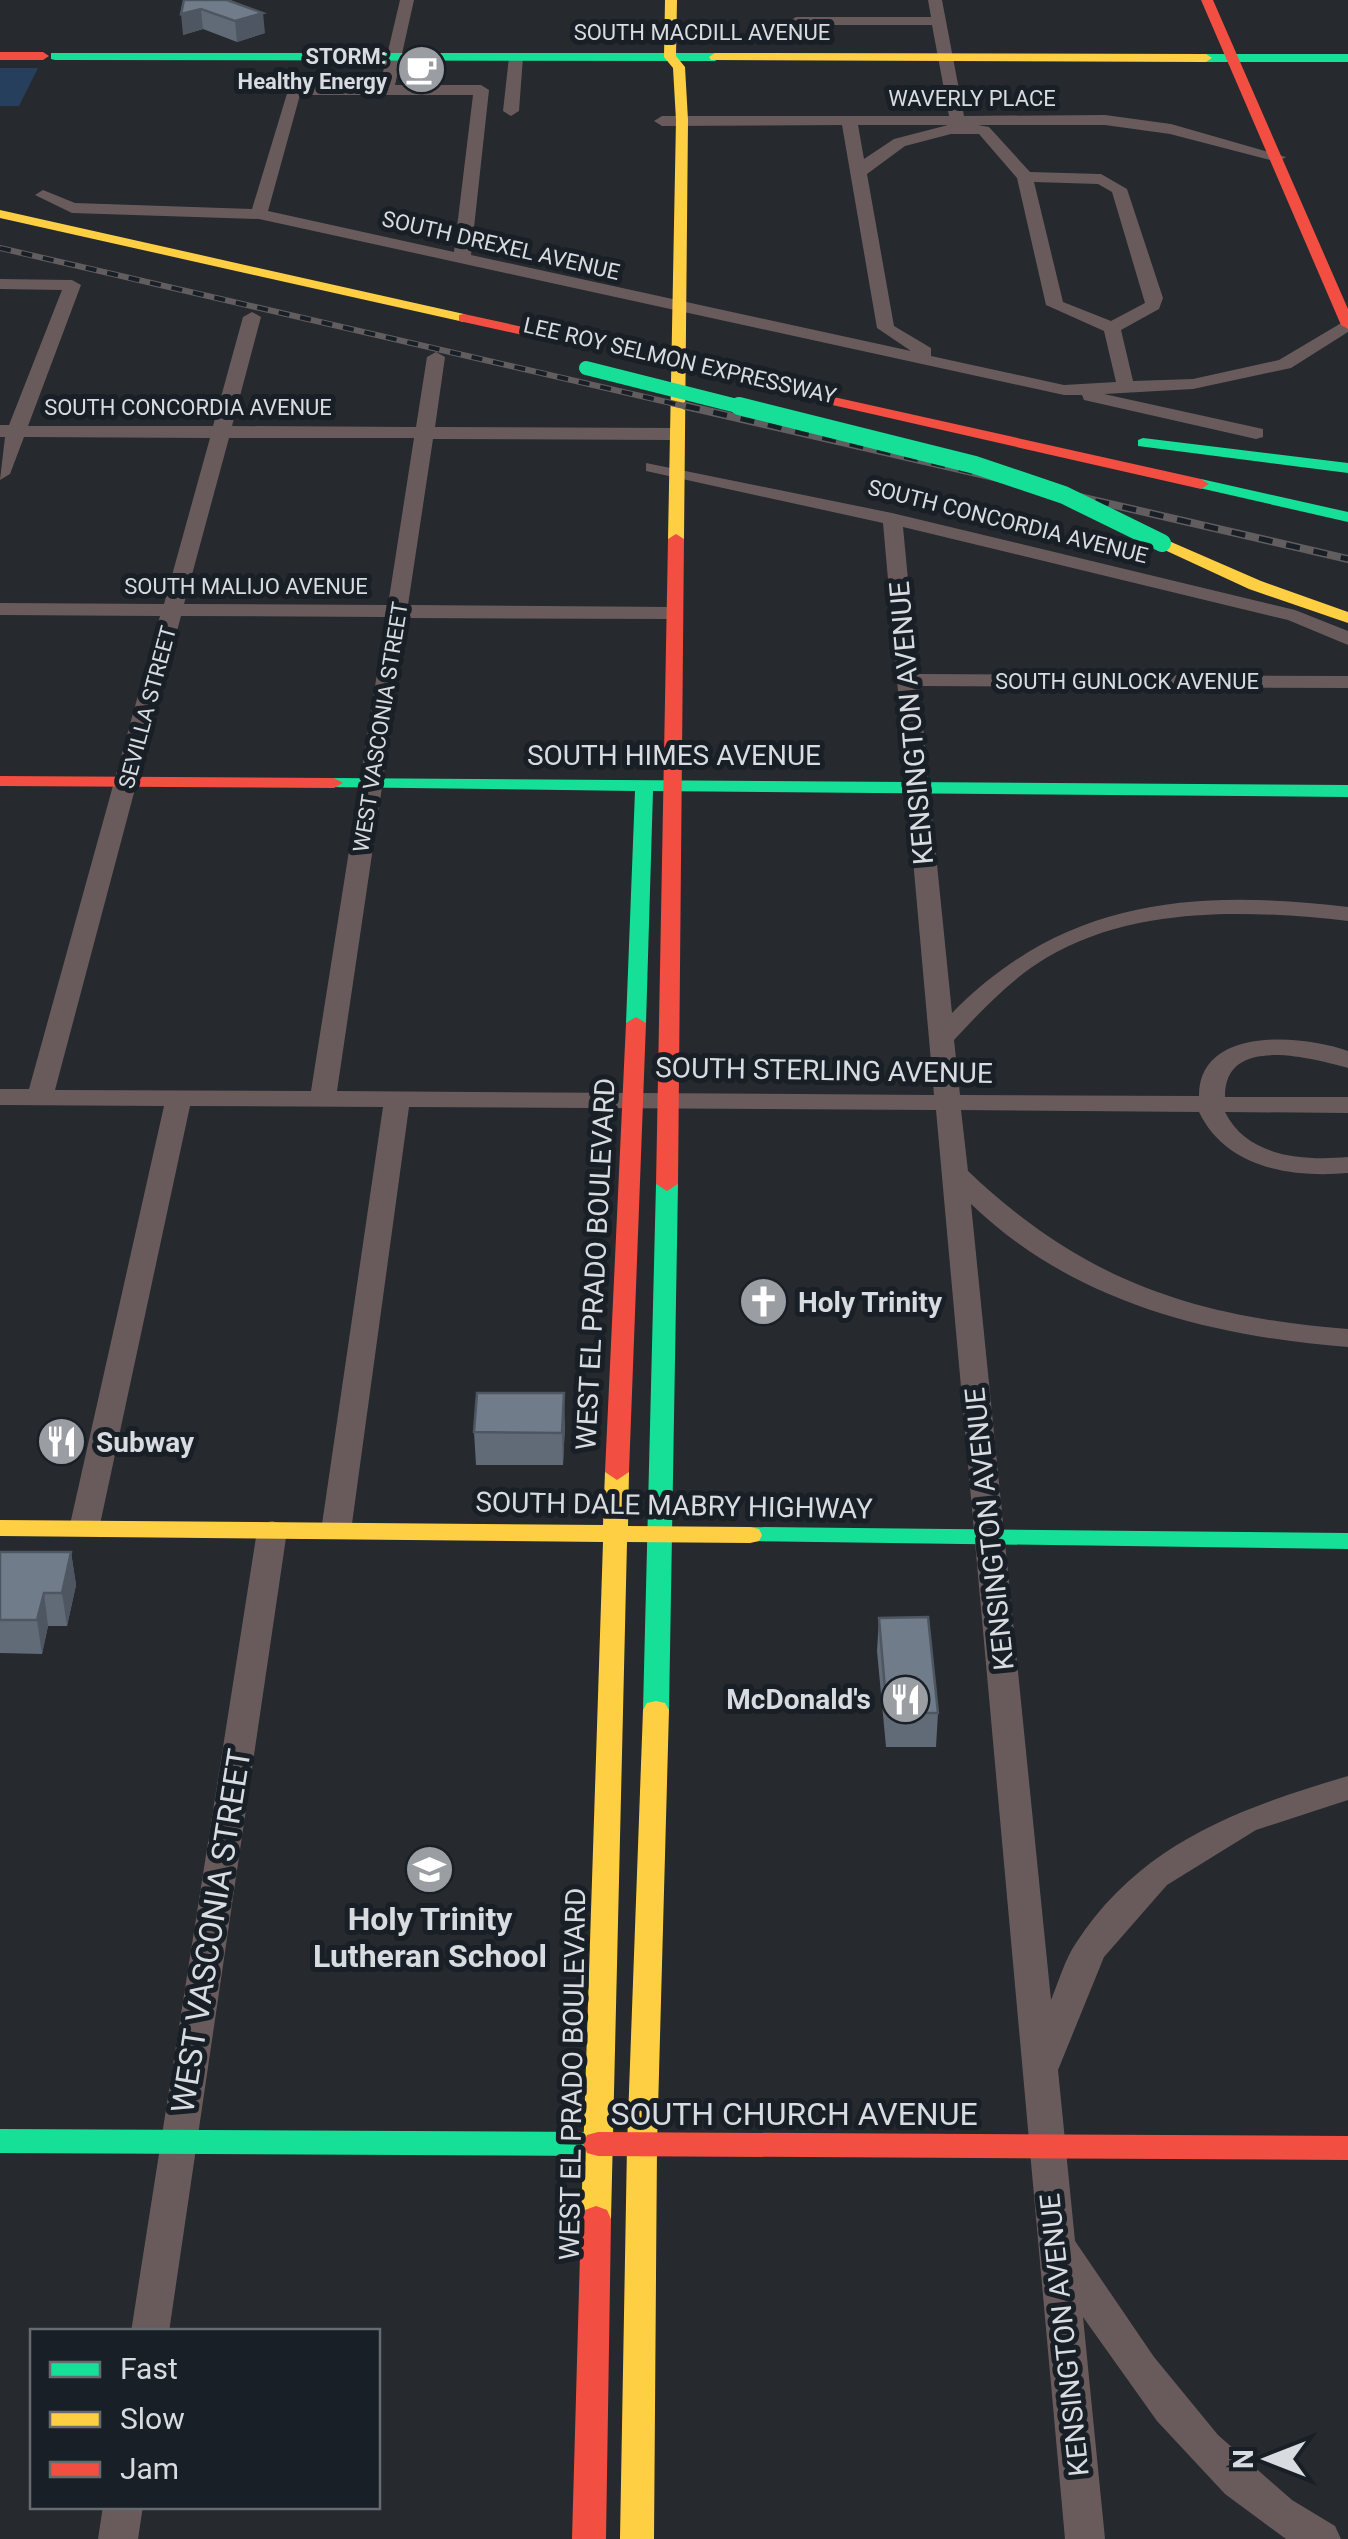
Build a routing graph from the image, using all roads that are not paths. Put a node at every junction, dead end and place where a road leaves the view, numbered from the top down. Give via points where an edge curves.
1 (407, 0) edge
2 (671, 0) edge
3 (936, 0) edge
4 (1208, 0) edge
5 (796, 21) dead end
6 (938, 21) junction
7 (0, 56) edge
8 (516, 56) junction
9 (395, 57) junction
10 (670, 57) junction
11 (946, 58) junction
12 (1348, 58) edge
13 (1235, 59) junction
14 (386, 90) junction
15 (512, 111) dead end
16 (850, 120) junction
17 (672, 121) junction
18 (963, 123) junction
19 (1278, 157) junction
20 (859, 173) junction
21 (1025, 177) junction
22 (43, 194) dead end
23 (0, 214) edge
24 (259, 214) junction
25 (0, 232) edge
26 (462, 259) junction
27 (0, 284) edge
28 (663, 311) junction
29 (252, 317) dead end
30 (1348, 324) edge
31 (886, 328) junction
32 (1112, 328) junction
33 (840, 341) junction
34 (436, 357) dead end
35 (582, 360) junction
36 (654, 362) dead end
37 (948, 366) junction
38 (695, 370) dead end
39 (1125, 384) junction
40 (743, 387) junction
41 (1064, 390) junction
42 (852, 405) junction
43 (8, 431) edge
44 (221, 432) junction
45 (1256, 433) dead end
46 (424, 434) junction
47 (664, 435) junction
48 (1346, 467) edge
49 (661, 473) junction
50 (0, 474) edge
51 (1348, 517) edge
52 (892, 518) junction
53 (652, 522) dead end
54 (1348, 538) edge
55 (652, 558) dead end
56 (0, 609) edge
57 (173, 610) junction
58 (398, 612) junction
59 (656, 613) junction
60 (1348, 618) edge
61 (1348, 639) edge
62 (907, 680) junction
63 (1348, 682) edge
64 (645, 753) dead end
65 (0, 781) edge
66 (127, 782) junction
67 (372, 783) junction
68 (644, 784) junction
69 (669, 784) junction
70 (918, 786) junction
71 (1348, 790) edge
72 (1348, 914) edge
73 (640, 925) junction
74 (668, 925) junction
75 (941, 1039) junction
76 (1348, 1060) edge
77 (0, 1096) edge
78 (40, 1097) junction
79 (179, 1097) junction
80 (323, 1097) junction
81 (397, 1098) junction
82 (632, 1098) junction
83 (666, 1098) junction
84 (947, 1102) junction
85 (1212, 1104) junction
86 (1348, 1105) edge
87 (1348, 1165) edge
88 (954, 1173) junction
89 (664, 1246) junction
90 (629, 1247) junction
91 (1348, 1338) edge
92 (0, 1528) edge
93 (84, 1529) junction
94 (272, 1530) junction
95 (336, 1531) junction
96 (613, 1535) junction
97 (661, 1535) junction
98 (990, 1538) junction
99 (1348, 1541) edge
100 (1348, 1788) edge
101 (1039, 2074) junction
102 (0, 2141) edge
103 (179, 2142) junction
104 (601, 2146) junction
105 (642, 2146) junction
106 (1044, 2146) junction
107 (1348, 2148) edge
108 (1054, 2238) junction
109 (150, 2329) edge
110 (123, 2509) edge
111 (118, 2539) edge
112 (589, 2539) edge
113 (636, 2539) edge
114 (1085, 2539) edge
115 (1321, 2539) edge

1 - 9 street
2 - 10 main road
3 - 6 street
4 - 13 main road
5 - 6 street
6 - 11 street
7 - 9 main road, SOUTH MACDILL AVENUE
8 - 9 main road, SOUTH MACDILL AVENUE
8 - 10 main road, SOUTH MACDILL AVENUE
8 - 15 street
9 - 14 street
10 - 11 main road, SOUTH MACDILL AVENUE
10 - 17 main road via 658,68
11 - 13 main road, SOUTH MACDILL AVENUE
11 - 18 street
12 - 13 main road, SOUTH MACDILL AVENUE
13 - 19 main road
14 - 24 street via 294,90
14 - 26 street via 482,90
16 - 17 street, WAVERLY PLACE
16 - 18 street, WAVERLY PLACE
16 - 20 street
17 - 28 main road
18 - 19 street, WAVERLY PLACE via 1105,120 1171,129
18 - 20 street via 902,142
18 - 21 street via 984,130
19 - 30 main road
20 - 31 street
21 - 32 street via 1055,305
21 - 32 street via 1102,179 1119,188 1154,298
22 - 24 street, SOUTH DREXEL AVENUE via 72,208
23 - 35 main road, LEE ROY SELMON EXPRESSWAY
24 - 26 street, SOUTH DREXEL AVENUE
25 - 35 main road, LEE ROY SELMON EXPRESSWAY
26 - 28 street, SOUTH DREXEL AVENUE
27 - 43 street via 72,285
28 - 33 street, SOUTH DREXEL AVENUE
28 - 47 main road
29 - 44 street, SEVILLA STREET
30 - 39 street via 1285,364 1192,384
31 - 33 street
31 - 37 street
32 - 39 street
33 - 37 street, SOUTH DREXEL AVENUE
34 - 46 street, WEST VASCONIA STREET
35 - 38 main road, LEE ROY SELMON EXPRESSWAY
35 - 40 main road, LEE ROY SELMON EXPRESSWAY, bridge
35 - 60 main road, bridge via 733,410 1002,473 1069,496 1243,580
36 - 47 main road
37 - 41 street, SOUTH DREXEL AVENUE
39 - 41 street
40 - 42 main road, LEE ROY SELMON EXPRESSWAY
40 - 54 main road, LEE ROY SELMON EXPRESSWAY
41 - 45 street
42 - 48 main road
42 - 51 main road, LEE ROY SELMON EXPRESSWAY
43 - 44 street, SOUTH CONCORDIA AVENUE
43 - 50 street
44 - 46 street, SOUTH CONCORDIA AVENUE
44 - 57 street, SEVILLA STREET
46 - 47 street, SOUTH CONCORDIA AVENUE
46 - 58 street, WEST VASCONIA STREET
47 - 49 main road
49 - 52 street, SOUTH CONCORDIA AVENUE
49 - 59 main road
52 - 61 street, SOUTH CONCORDIA AVENUE via 1294,616
52 - 62 street, KENSINGTON AVENUE
53 - 55 main road
56 - 57 street, SOUTH MALIJO AVENUE
57 - 58 street, SOUTH MALIJO AVENUE
57 - 66 street, SEVILLA STREET
58 - 59 street, SOUTH MALIJO AVENUE
58 - 67 street, WEST VASCONIA STREET
59 - 69 main road
62 - 63 street, SOUTH GUNLOCK AVENUE
62 - 70 street, KENSINGTON AVENUE
64 - 68 main road, WEST EL PRADO BOULEVARD
65 - 66 main road, SOUTH HIMES AVENUE
66 - 67 main road, SOUTH HIMES AVENUE
66 - 78 street, SEVILLA STREET
67 - 68 main road, SOUTH HIMES AVENUE
67 - 80 street, WEST VASCONIA STREET
68 - 69 main road, SOUTH HIMES AVENUE
68 - 73 main road, WEST EL PRADO BOULEVARD
69 - 70 main road, SOUTH HIMES AVENUE
69 - 74 main road
70 - 71 main road, SOUTH HIMES AVENUE
70 - 75 street, KENSINGTON AVENUE
72 - 75 street via 1262,908 1107,924 1042,950 990,987
73 - 74 main road
73 - 82 main road, WEST EL PRADO BOULEVARD
74 - 83 main road
75 - 84 street, KENSINGTON AVENUE
76 - 85 street via 1308,1047 1239,1056 1220,1069
77 - 78 street, SOUTH STERLING AVENUE
78 - 79 street, SOUTH STERLING AVENUE
79 - 80 street, SOUTH STERLING AVENUE
79 - 93 street
80 - 81 street, SOUTH STERLING AVENUE
81 - 82 street, SOUTH STERLING AVENUE
81 - 95 street
82 - 83 street, SOUTH STERLING AVENUE
82 - 90 main road, WEST EL PRADO BOULEVARD
83 - 84 street, SOUTH STERLING AVENUE
83 - 89 main road
84 - 85 street, SOUTH STERLING AVENUE
84 - 88 street, KENSINGTON AVENUE
85 - 86 street, SOUTH STERLING AVENUE
85 - 87 street via 1224,1131 1246,1151 1306,1169
88 - 91 street via 992,1214 1088,1279 1170,1312 1250,1330
88 - 98 street, KENSINGTON AVENUE
89 - 90 main road
89 - 97 main road
90 - 96 main road, WEST EL PRADO BOULEVARD
92 - 93 main road, SOUTH DALE MABRY HIGHWAY
93 - 94 main road, SOUTH DALE MABRY HIGHWAY
94 - 95 main road, SOUTH DALE MABRY HIGHWAY
94 - 103 street, WEST VASCONIA STREET
95 - 96 main road, SOUTH DALE MABRY HIGHWAY
96 - 97 main road, SOUTH DALE MABRY HIGHWAY
96 - 104 main road, WEST EL PRADO BOULEVARD
97 - 98 main road, SOUTH DALE MABRY HIGHWAY
97 - 105 main road
98 - 99 main road, SOUTH DALE MABRY HIGHWAY
98 - 101 street, KENSINGTON AVENUE
100 - 101 street via 1244,1820 1155,1876 1089,1950
101 - 106 street, KENSINGTON AVENUE
102 - 103 main road, SOUTH CHURCH AVENUE
103 - 104 main road, SOUTH CHURCH AVENUE
103 - 109 street, WEST VASCONIA STREET
104 - 105 main road, SOUTH CHURCH AVENUE
104 - 112 main road, WEST EL PRADO BOULEVARD
105 - 106 main road, SOUTH CHURCH AVENUE
105 - 113 main road
106 - 107 main road, SOUTH CHURCH AVENUE
106 - 108 street, KENSINGTON AVENUE
108 - 114 street, KENSINGTON AVENUE
108 - 115 street via 1185,2431 1293,2524
110 - 111 street

